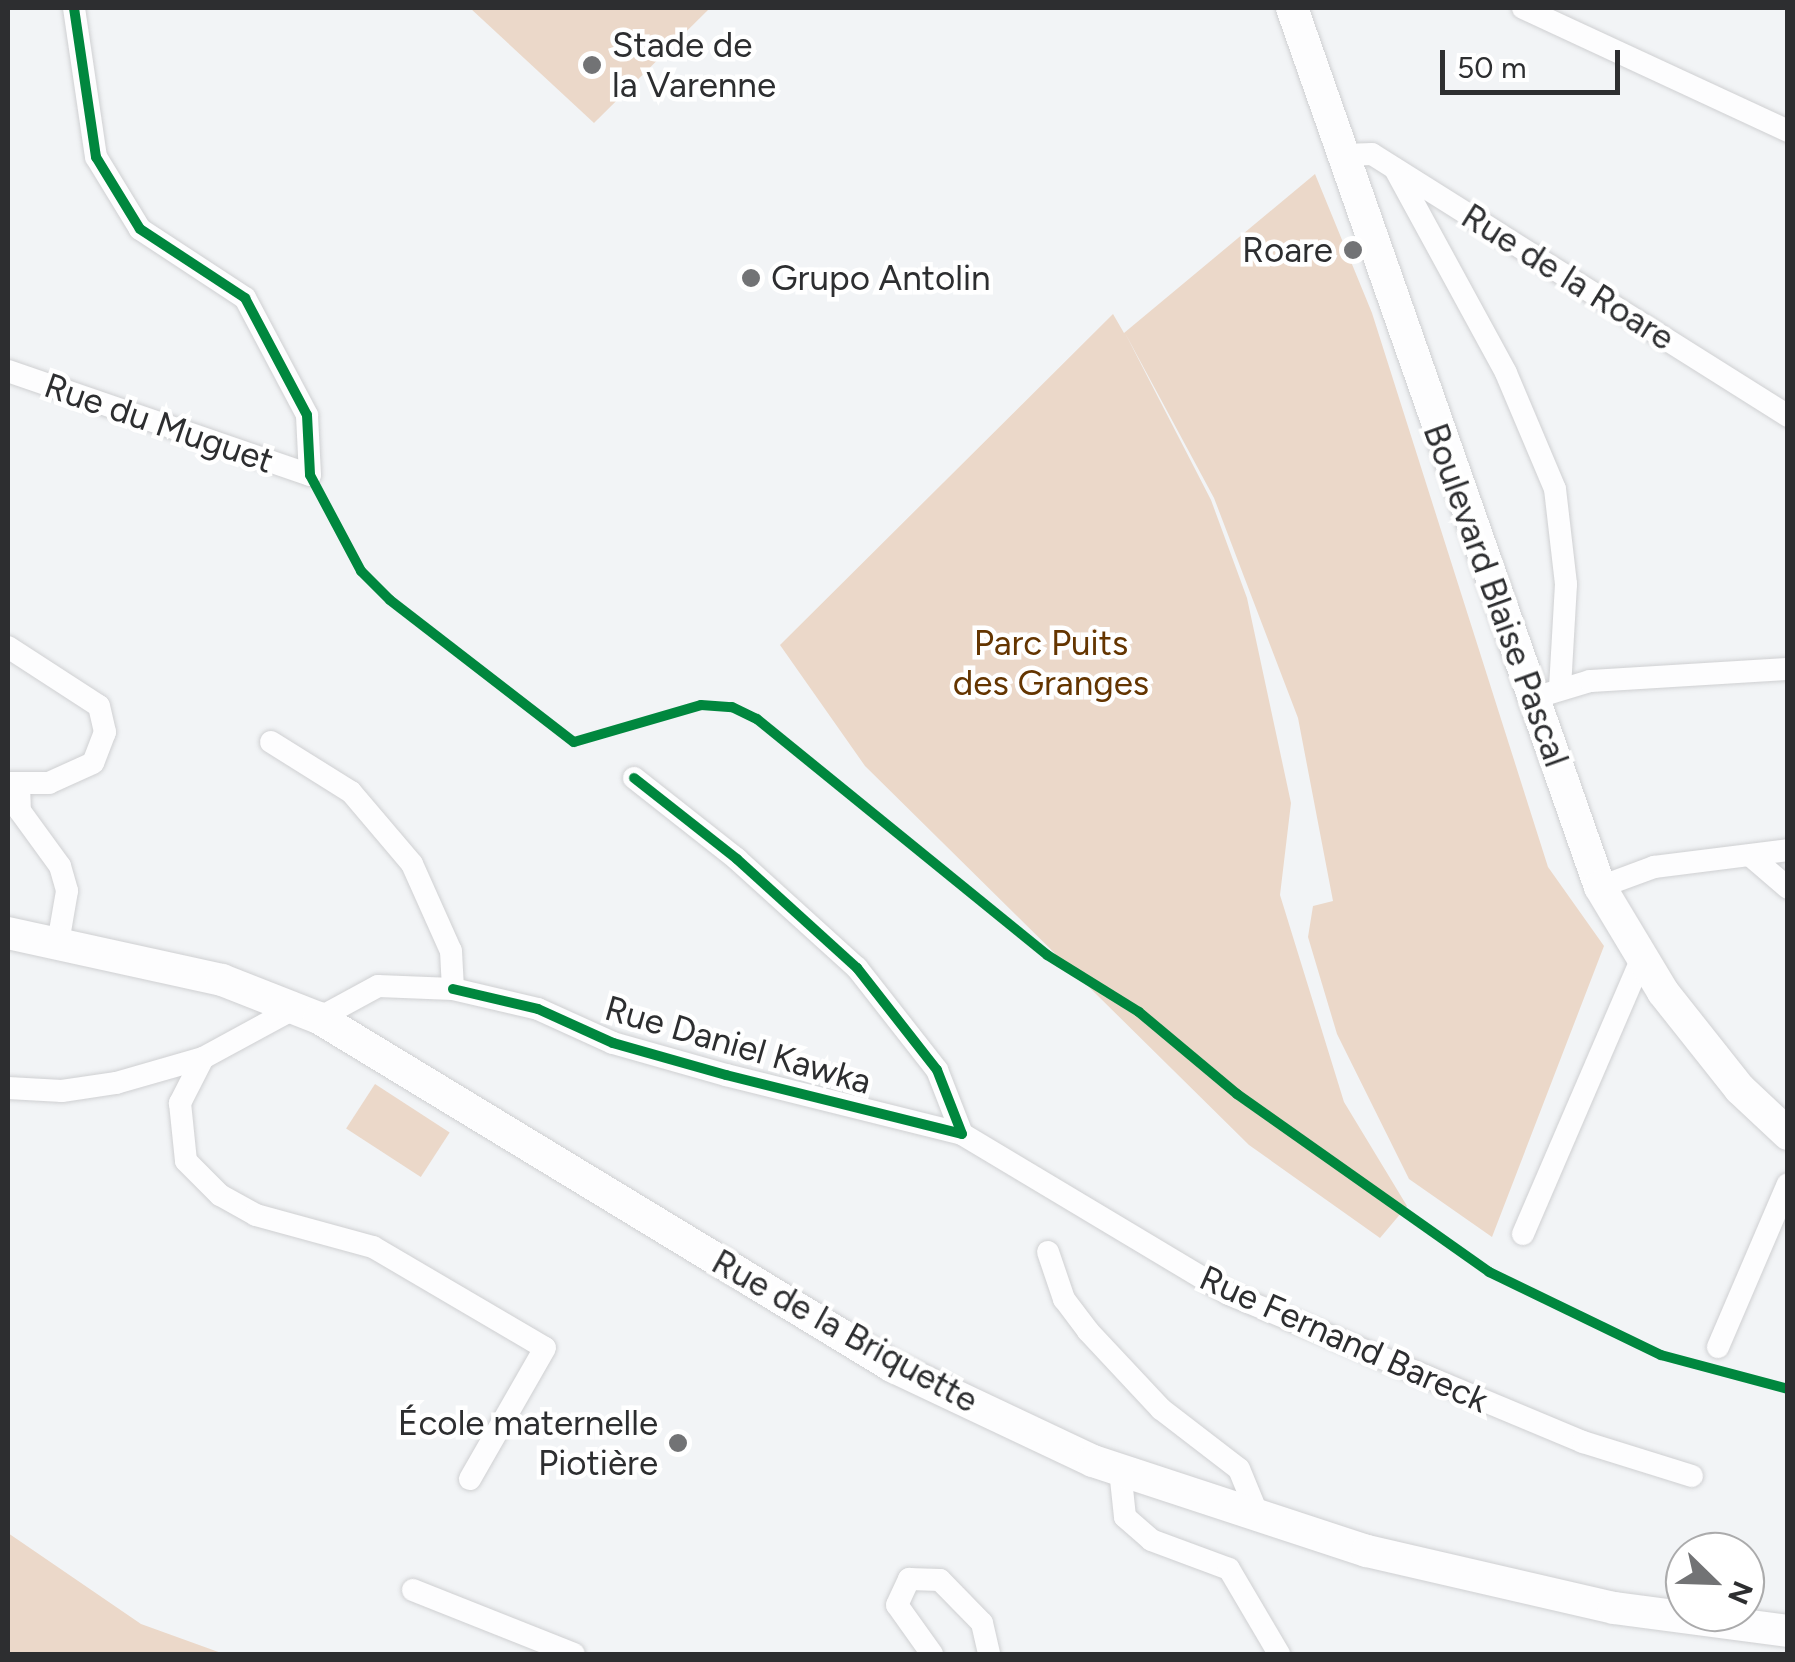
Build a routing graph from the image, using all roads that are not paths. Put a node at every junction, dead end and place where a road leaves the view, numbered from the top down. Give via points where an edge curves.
1 (74, 8) edge
2 (1292, 8) edge
3 (1523, 8) edge
4 (1788, 131) edge
5 (1344, 155) junction
6 (1395, 169) junction
7 (8, 371) edge
8 (1788, 416) edge
9 (8, 647) edge
10 (1788, 669) edge
11 (1547, 694) junction
12 (272, 742) dead end
13 (634, 778) dead end
14 (14, 784) edge
15 (1788, 850) edge
16 (1752, 858) junction
17 (1600, 887) junction
18 (1788, 888) edge
19 (8, 932) edge
20 (58, 943) junction
21 (1643, 956) junction
22 (453, 989) junction
23 (307, 1013) junction
24 (204, 1058) junction
25 (8, 1088) edge
26 (956, 1134) junction
27 (1788, 1134) edge
28 (1788, 1184) edge
29 (1524, 1234) dead end
30 (1048, 1252) dead end
31 (1718, 1347) dead end
32 (1120, 1470) junction
33 (1692, 1476) dead end
34 (470, 1479) dead end
35 (1258, 1515) junction
36 (413, 1590) dead end
37 (1788, 1631) edge
38 (574, 1654) edge
39 (932, 1654) edge
40 (990, 1654) edge
41 (1279, 1654) edge

1 - 7 street, Rue du Muguet via 96,157 140,229 245,298 307,415 310,475
2 - 5 main road, Boulevard Blaise Pascal
3 - 4 street
5 - 6 street, Rue de la Roare via 1372,154
5 - 11 main road, Boulevard Blaise Pascal
6 - 8 street, Rue de la Roare
6 - 11 street, Boulevard Blaise Pascal via 1506,373 1555,489 1566,584
9 - 14 street via 99,706 105,732 93,763 48,783
10 - 11 street via 1590,681
11 - 17 main road, Boulevard Blaise Pascal
12 - 22 street via 350,792 412,864 442,920
13 - 26 street via 738,859 857,968 937,1070
14 - 20 street via 20,811 60,866 67,891
15 - 16 street
16 - 17 street via 1654,867
16 - 18 street
17 - 21 main road, Boulevard Blaise Pascal
19 - 20 main road, Rue de la Briquette
20 - 23 main road, Rue de la Briquette via 222,980
21 - 27 main road, Boulevard Blaise Pascal via 1663,992 1740,1089
21 - 29 street
22 - 23 street, Rue Daniel Kawka via 378,986
22 - 26 street, Rue Daniel Kawka via 538,1009 613,1042 688,1064
23 - 24 street, Rue Daniel Kawka
23 - 32 main road, Rue de la Briquette via 892,1366
24 - 25 street, Rue Daniel Kawka via 116,1083
24 - 34 street via 180,1104 179,1132 186,1161 220,1195 256,1215 373,1246 545,1348
26 - 33 street, Rue Fernand Bareck via 1229,1294 1583,1442
28 - 31 street
30 - 35 street via 1064,1299 1088,1330 1161,1409 1240,1469
32 - 35 main road, Rue de la Briquette
32 - 41 street via 1125,1517 1151,1540 1229,1569
35 - 37 main road, Rue de la Briquette via 1367,1550 1614,1608
36 - 38 street
39 - 40 street via 898,1605 910,1579 940,1580 982,1622

